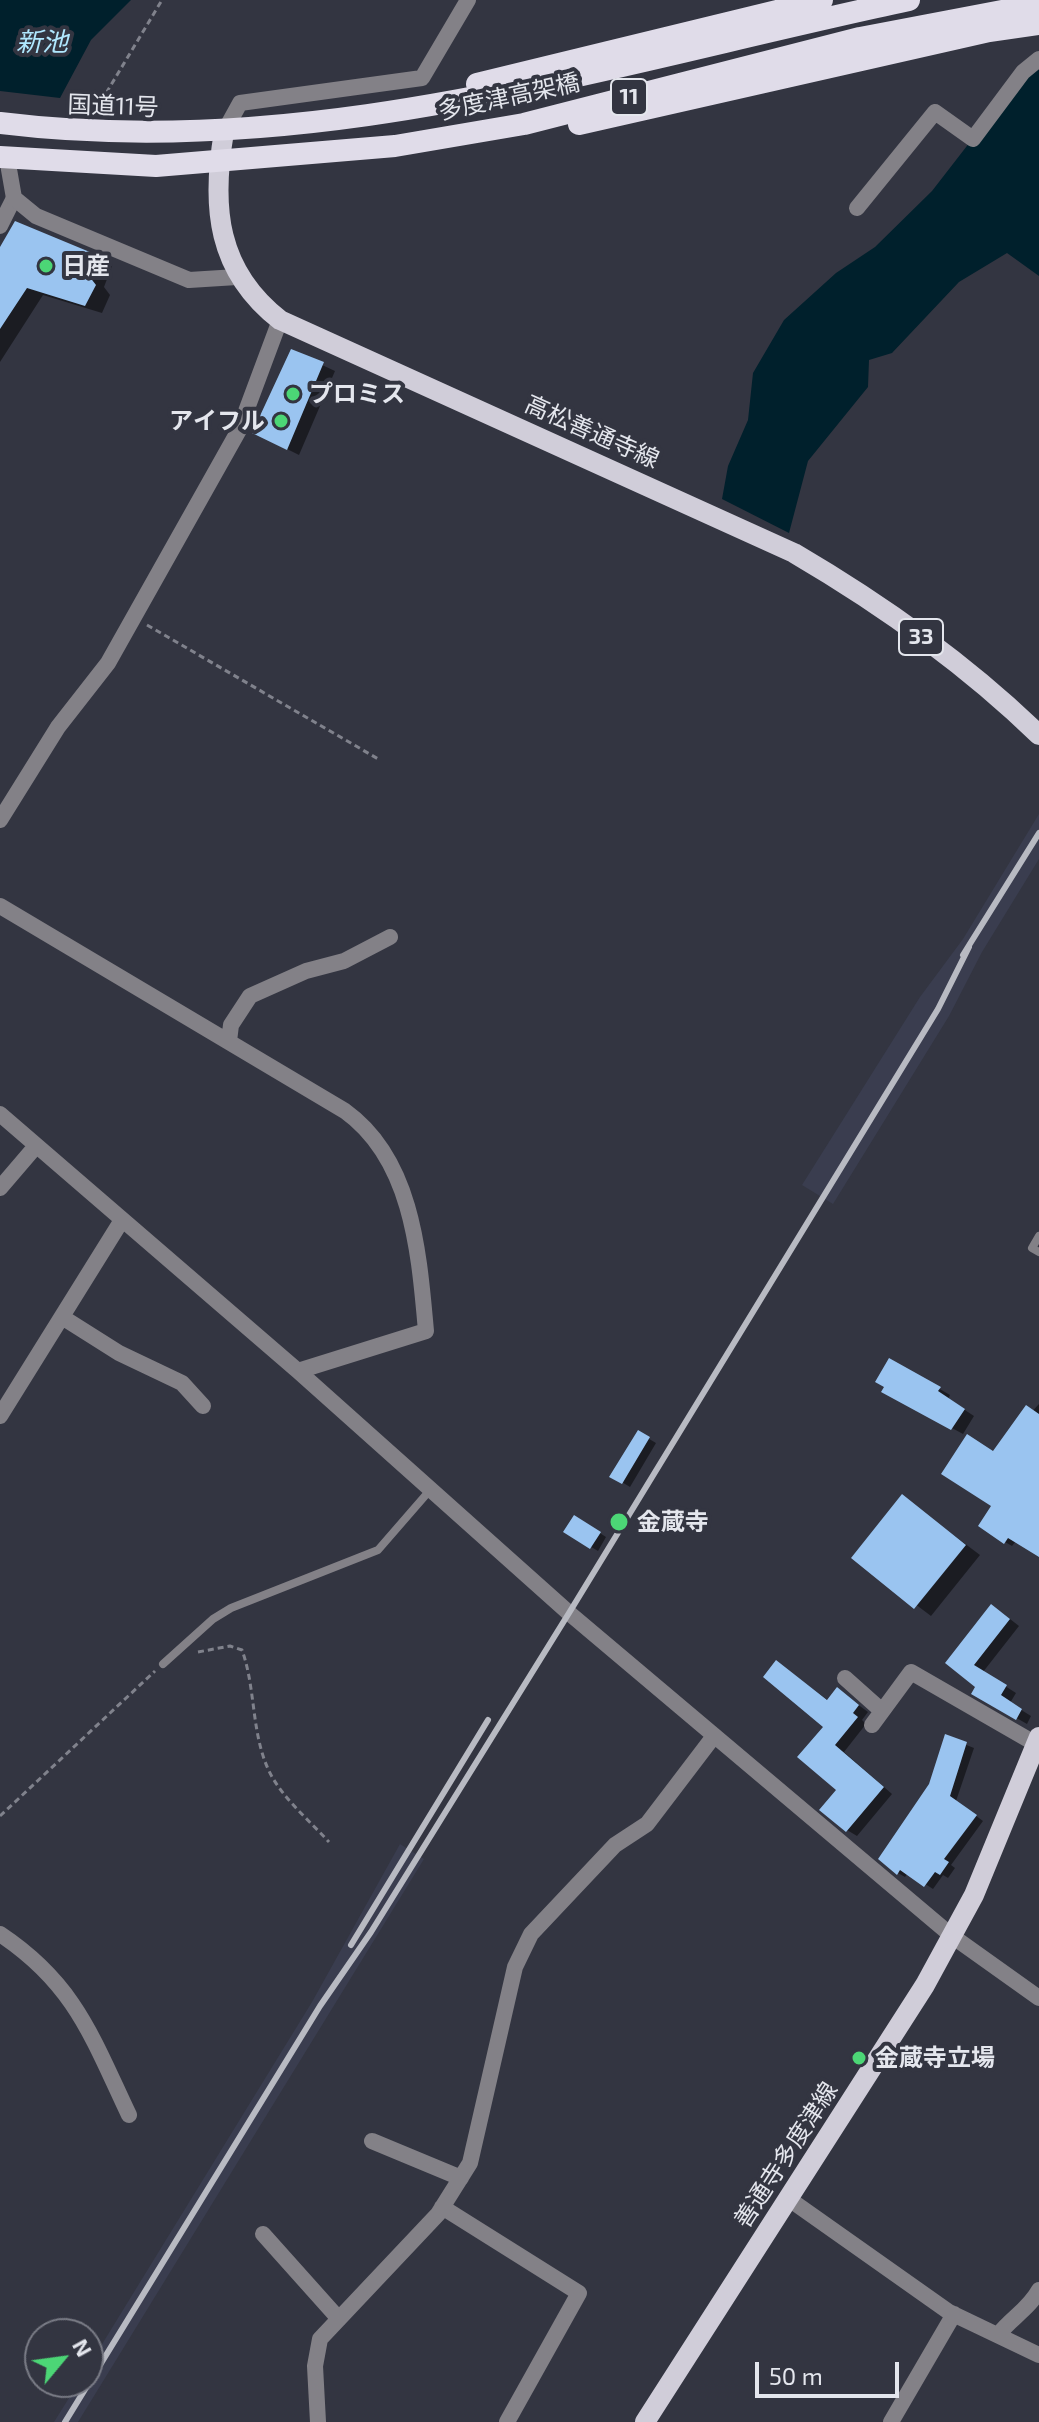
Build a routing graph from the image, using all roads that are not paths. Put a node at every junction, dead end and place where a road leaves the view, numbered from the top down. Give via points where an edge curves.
1 (468, 0) edge
2 (822, 0) edge
3 (909, 0) edge
4 (1038, 10) edge
5 (1039, 59) edge
6 (345, 120) junction
7 (0, 123) edge
8 (898, 127) dead end
9 (224, 132) junction
10 (913, 139) junction
11 (4, 158) edge
12 (218, 163) junction
13 (14, 198) junction
14 (857, 208) dead end
15 (0, 226) edge
16 (237, 277) junction
17 (280, 320) junction
18 (1039, 735) edge
19 (0, 820) edge
20 (0, 906) edge
21 (390, 937) dead end
22 (229, 1041) junction
23 (0, 1114) edge
24 (36, 1146) junction
25 (0, 1188) edge
26 (122, 1220) junction
27 (1039, 1236) edge
28 (1039, 1252) edge
29 (62, 1317) junction
30 (298, 1371) junction
31 (203, 1406) dead end
32 (0, 1416) edge
33 (431, 1488) junction
34 (163, 1664) road end
35 (845, 1678) dead end
36 (882, 1711) junction
37 (872, 1725) dead end
38 (714, 1736) junction
39 (1037, 1740) edge
40 (0, 1934) edge
41 (952, 1936) junction
42 (1039, 1998) edge
43 (129, 2115) dead end
44 (372, 2141) dead end
45 (461, 2178) junction
46 (789, 2199) junction
47 (442, 2207) junction
48 (263, 2234) dead end
49 (1039, 2290) edge
50 (954, 2314) junction
51 (339, 2319) junction
52 (998, 2335) junction
53 (1039, 2355) edge
54 (318, 2422) edge
55 (507, 2422) edge
56 (645, 2422) edge
57 (891, 2422) edge

1 - 9 street via 422,78 240,103
2 - 6 highway
3 - 6 highway, 多度津高架橋 / 11 via 536,86
4 - 12 highway, 多度津高架橋 / 11 via 860,38 524,124 395,146
5 - 10 street via 1023,72 973,139 935,112
6 - 9 highway, 多度津高架橋 / 11
7 - 9 highway, 国道11号 / 11 via 78,132
8 - 10 street
9 - 12 main road, 高松善通寺線 / 33
10 - 14 street
11 - 12 highway, 11 via 156,166
11 - 13 street
12 - 16 main road, 高松善通寺線 / 33 via 221,219
13 - 15 street
13 - 16 street via 36,216 189,280
16 - 17 main road, 高松善通寺線 / 33
17 - 18 main road, 高松善通寺線 / 33 via 794,553 900,621
17 - 19 street via 239,430 108,663 58,727
20 - 22 street
21 - 22 street via 344,961 250,996 231,1025
22 - 30 street via 363,1124 392,1168 418,1245 426,1331
23 - 24 street
24 - 25 street
24 - 26 street
26 - 29 street
26 - 30 street
27 - 28 lane via 1032,1248
29 - 31 street via 119,1353 182,1383
29 - 32 street
30 - 33 street
33 - 34 lane via 378,1550 231,1608
33 - 38 street
35 - 36 street
36 - 37 street
36 - 39 street via 911,1672 951,1687
38 - 41 street
38 - 45 street via 647,1824 615,1845 531,1934 515,1967 470,2163
39 - 41 main road, 善通寺多度津線
40 - 43 street via 31,1955 65,1990
41 - 42 street
41 - 46 main road, 善通寺多度津線
44 - 45 street
45 - 47 street
46 - 50 street
46 - 56 main road, 善通寺多度津線
47 - 51 street
47 - 55 street via 579,2293
48 - 51 street
49 - 52 street
50 - 52 street
50 - 57 street
51 - 54 street via 320,2339 315,2366
52 - 53 street

